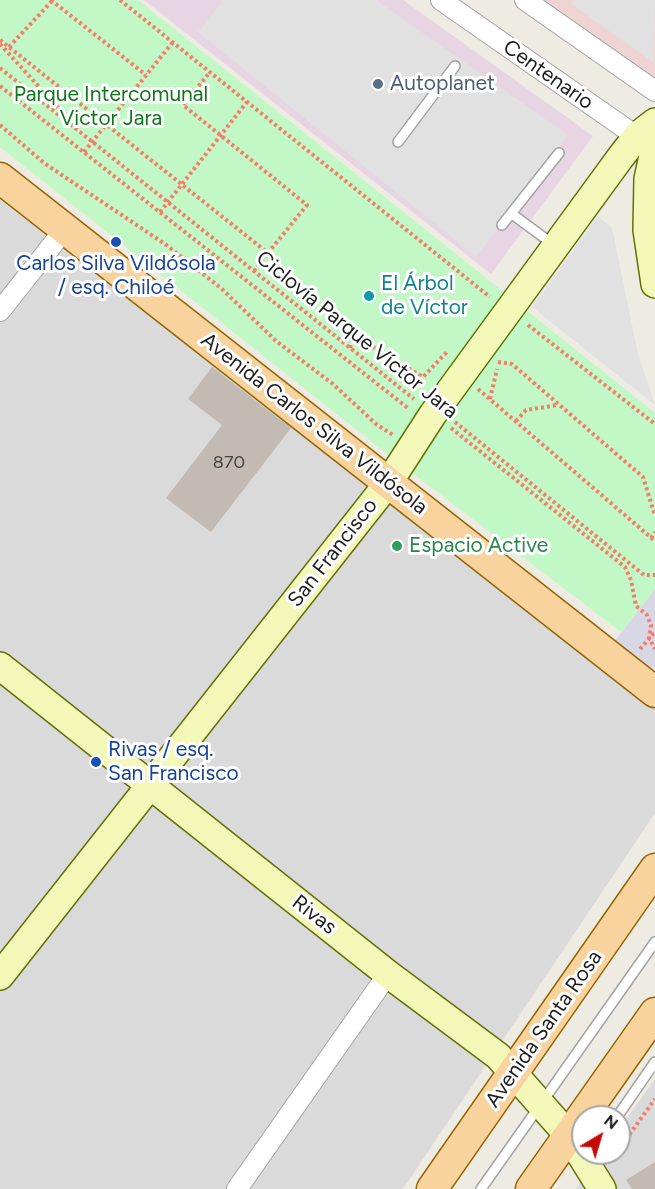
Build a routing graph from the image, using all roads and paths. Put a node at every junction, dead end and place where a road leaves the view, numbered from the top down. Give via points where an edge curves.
1 (52, 0) edge
2 (120, 0) edge
3 (441, 0) edge
4 (525, 0) edge
5 (0, 40) edge
6 (173, 42) junction
7 (0, 44) edge
8 (9, 47) junction
9 (455, 66) dead end
10 (0, 68) edge
11 (210, 72) junction
12 (146, 75) junction
13 (0, 86) edge
14 (655, 91) edge
15 (247, 102) junction
16 (107, 124) junction
17 (0, 125) edge
18 (81, 133) junction
19 (221, 135) junction
20 (651, 141) edge
21 (92, 142) junction
22 (398, 142) dead end
23 (84, 152) junction
24 (559, 153) dead end
25 (0, 178) edge
26 (182, 184) junction
27 (168, 202) junction
28 (160, 212) junction
29 (512, 214) junction
30 (502, 225) dead end
31 (64, 229) junction
32 (555, 246) junction
33 (268, 254) junction
34 (653, 269) edge
35 (254, 271) junction
36 (491, 297) dead end
37 (0, 311) edge
38 (527, 324) dead end
39 (452, 347) dead end
40 (351, 348) junction
41 (471, 382) dead end
42 (490, 399) junction
43 (559, 405) junction
44 (433, 414) junction
45 (516, 421) junction
46 (655, 424) edge
47 (393, 435) dead end
48 (389, 482) junction
49 (655, 516) edge
50 (655, 532) edge
51 (651, 537) junction
52 (655, 541) edge
53 (655, 575) edge
54 (655, 649) edge
55 (0, 666) edge
56 (649, 683) edge
57 (150, 785) junction
58 (655, 868) edge
59 (655, 942) edge
60 (388, 974) junction
61 (0, 976) edge
62 (655, 1013) edge
63 (655, 1062) edge
64 (514, 1073) junction
65 (655, 1099) edge
66 (542, 1102) junction
67 (604, 1105) edge
68 (625, 1105) edge
69 (631, 1132) edge
70 (571, 1139) edge
71 (571, 1156) edge
72 (588, 1165) edge
73 (237, 1189) edge
74 (432, 1189) edge
75 (481, 1189) edge
76 (531, 1189) edge
77 (602, 1189) edge

1 - 8 path
1 - 12 path
2 - 6 path
3 - 20 street, Centenario
4 - 14 street
5 - 8 path
6 - 11 path
6 - 12 path
7 - 18 path
8 - 16 path
9 - 22 lane
10 - 18 path, Ciclovía Parque Víctor Jara
11 - 15 path
11 - 19 path via 183,105
12 - 16 path
13 - 23 path
15 - 19 path
15 - 36 path
16 - 21 path
16 - 26 path
17 - 47 path via 44,163 165,244 222,289 276,341
18 - 21 path, Ciclovía Parque Víctor Jara
19 - 26 path
19 - 33 path via 307,205
20 - 32 street, San Francisco
20 - 34 street via 647,199
21 - 23 path
21 - 27 path, Ciclovía Parque Víctor Jara
23 - 28 path
24 - 29 lane
25 - 31 main road, Avenida Carlos Silva Vildósola
26 - 27 path
26 - 33 path
27 - 28 path
27 - 35 path, Ciclovía Parque Víctor Jara
28 - 44 path via 411,411
29 - 30 lane
29 - 32 lane
31 - 37 street
31 - 48 main road, Avenida Carlos Silva Vildósola
32 - 44 street, San Francisco
33 - 35 path
35 - 40 path, Ciclovía Parque Víctor Jara
38 - 46 path
39 - 40 path via 423,377 353,335
40 - 44 path, Ciclovía Parque Víctor Jara
41 - 42 path
42 - 43 path via 498,362 512,364
42 - 45 path
43 - 45 path via 526,410
43 - 49 path via 643,477
44 - 48 street, San Francisco
44 - 53 path via 446,415 644,575
44 - 54 path, Ciclovía Parque Víctor Jara via 625,567 636,606 647,615 651,625 649,638
45 - 51 path
48 - 56 main road, Avenida Carlos Silva Vildósola
48 - 57 street, San Francisco
50 - 51 path
51 - 52 path
55 - 57 street, Rivas
57 - 60 street, Rivas
57 - 61 street, San Francisco
58 - 64 main road, Avenida Santa Rosa
59 - 66 lane
60 - 64 street, Rivas via 498,1056
60 - 73 street
62 - 67 main road
63 - 68 lane
64 - 66 street, Rivas
64 - 74 main road, Avenida Santa Rosa
65 - 69 path
66 - 70 street, Rivas
66 - 75 lane
71 - 76 main road
72 - 77 street, Rivas

